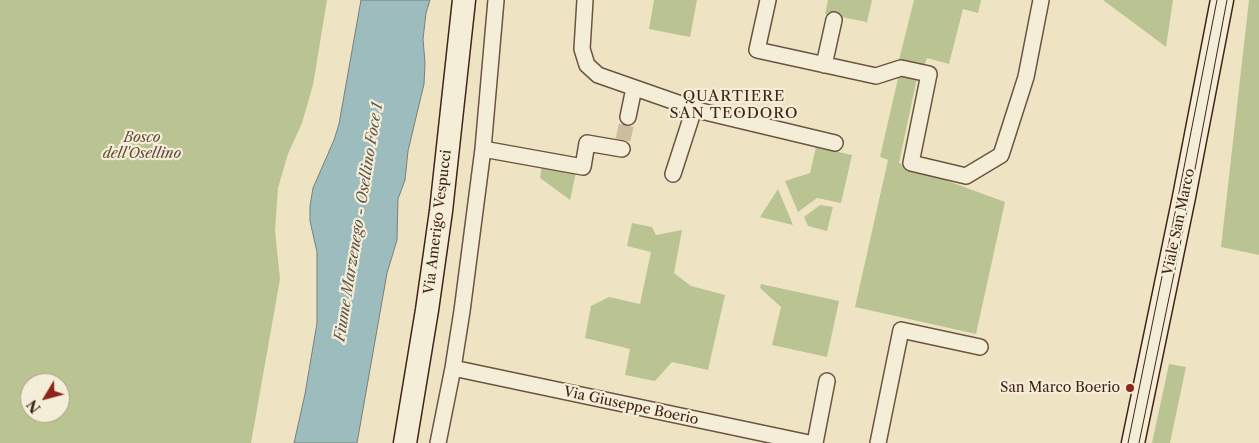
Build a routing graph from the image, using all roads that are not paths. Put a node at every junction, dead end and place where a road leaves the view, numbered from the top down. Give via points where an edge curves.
1 (464, 0) edge
2 (496, 0) edge
3 (585, 0) edge
4 (768, 0) edge
5 (1042, 0) edge
6 (1222, 0) edge
7 (834, 20) dead end
8 (824, 65) junction
9 (634, 88) junction
10 (694, 109) junction
11 (628, 117) tunnel mouth
12 (835, 143) dead end
13 (483, 149) junction
14 (622, 149) dead end
15 (673, 174) dead end
16 (980, 347) dead end
17 (453, 368) junction
18 (826, 381) dead end
19 (405, 443) edge
20 (438, 443) edge
21 (809, 443) edge
22 (815, 443) edge
23 (878, 443) edge
24 (1134, 443) edge

1 - 19 street, Via Amerigo Vespucci via 441,211
2 - 13 street
3 - 9 street via 582,49 587,65 598,75
4 - 8 street via 757,50
5 - 8 street via 1026,77 1002,155 966,176 911,163 929,74 901,68 876,76
6 - 24 street, Viale San Marco
7 - 8 street
9 - 10 street
9 - 11 street
10 - 12 street
10 - 15 street
13 - 14 street via 583,167 587,143
13 - 17 street
16 - 23 street via 901,330
17 - 20 street
17 - 21 street, Via Giuseppe Boerio
18 - 22 street

